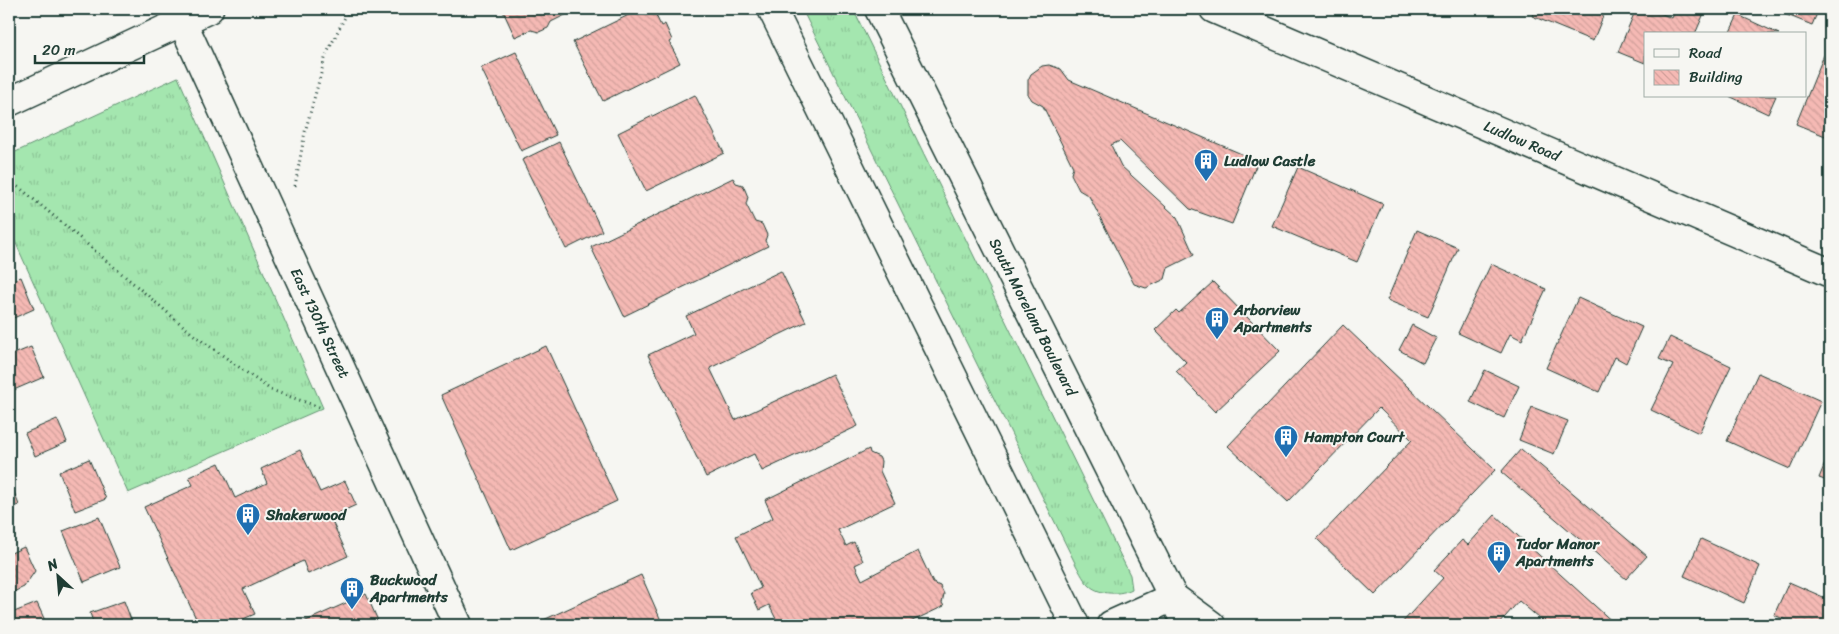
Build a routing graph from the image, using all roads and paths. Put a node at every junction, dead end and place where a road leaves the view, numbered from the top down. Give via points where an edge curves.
1 (209, 9) edge
2 (349, 9) edge
3 (772, 9) edge
4 (879, 9) edge
5 (1214, 9) edge
6 (182, 21) junction
7 (9, 102) edge
8 (9, 182) edge
9 (295, 187) dead end
10 (1830, 273) edge
11 (323, 408) dead end
12 (1174, 598) junction
13 (458, 625) edge
14 (1075, 625) edge
15 (1111, 625) edge
16 (1186, 625) edge
17 (1211, 625) edge

1 - 6 street
2 - 9 path via 326,55 305,132
3 - 14 street
4 - 12 street, South Moreland Boulevard
5 - 10 street, Ludlow Road
6 - 7 street
6 - 13 street, East 130th Street
8 - 11 path via 202,341 271,390
12 - 15 street
12 - 16 street, South Moreland Boulevard
12 - 17 street

